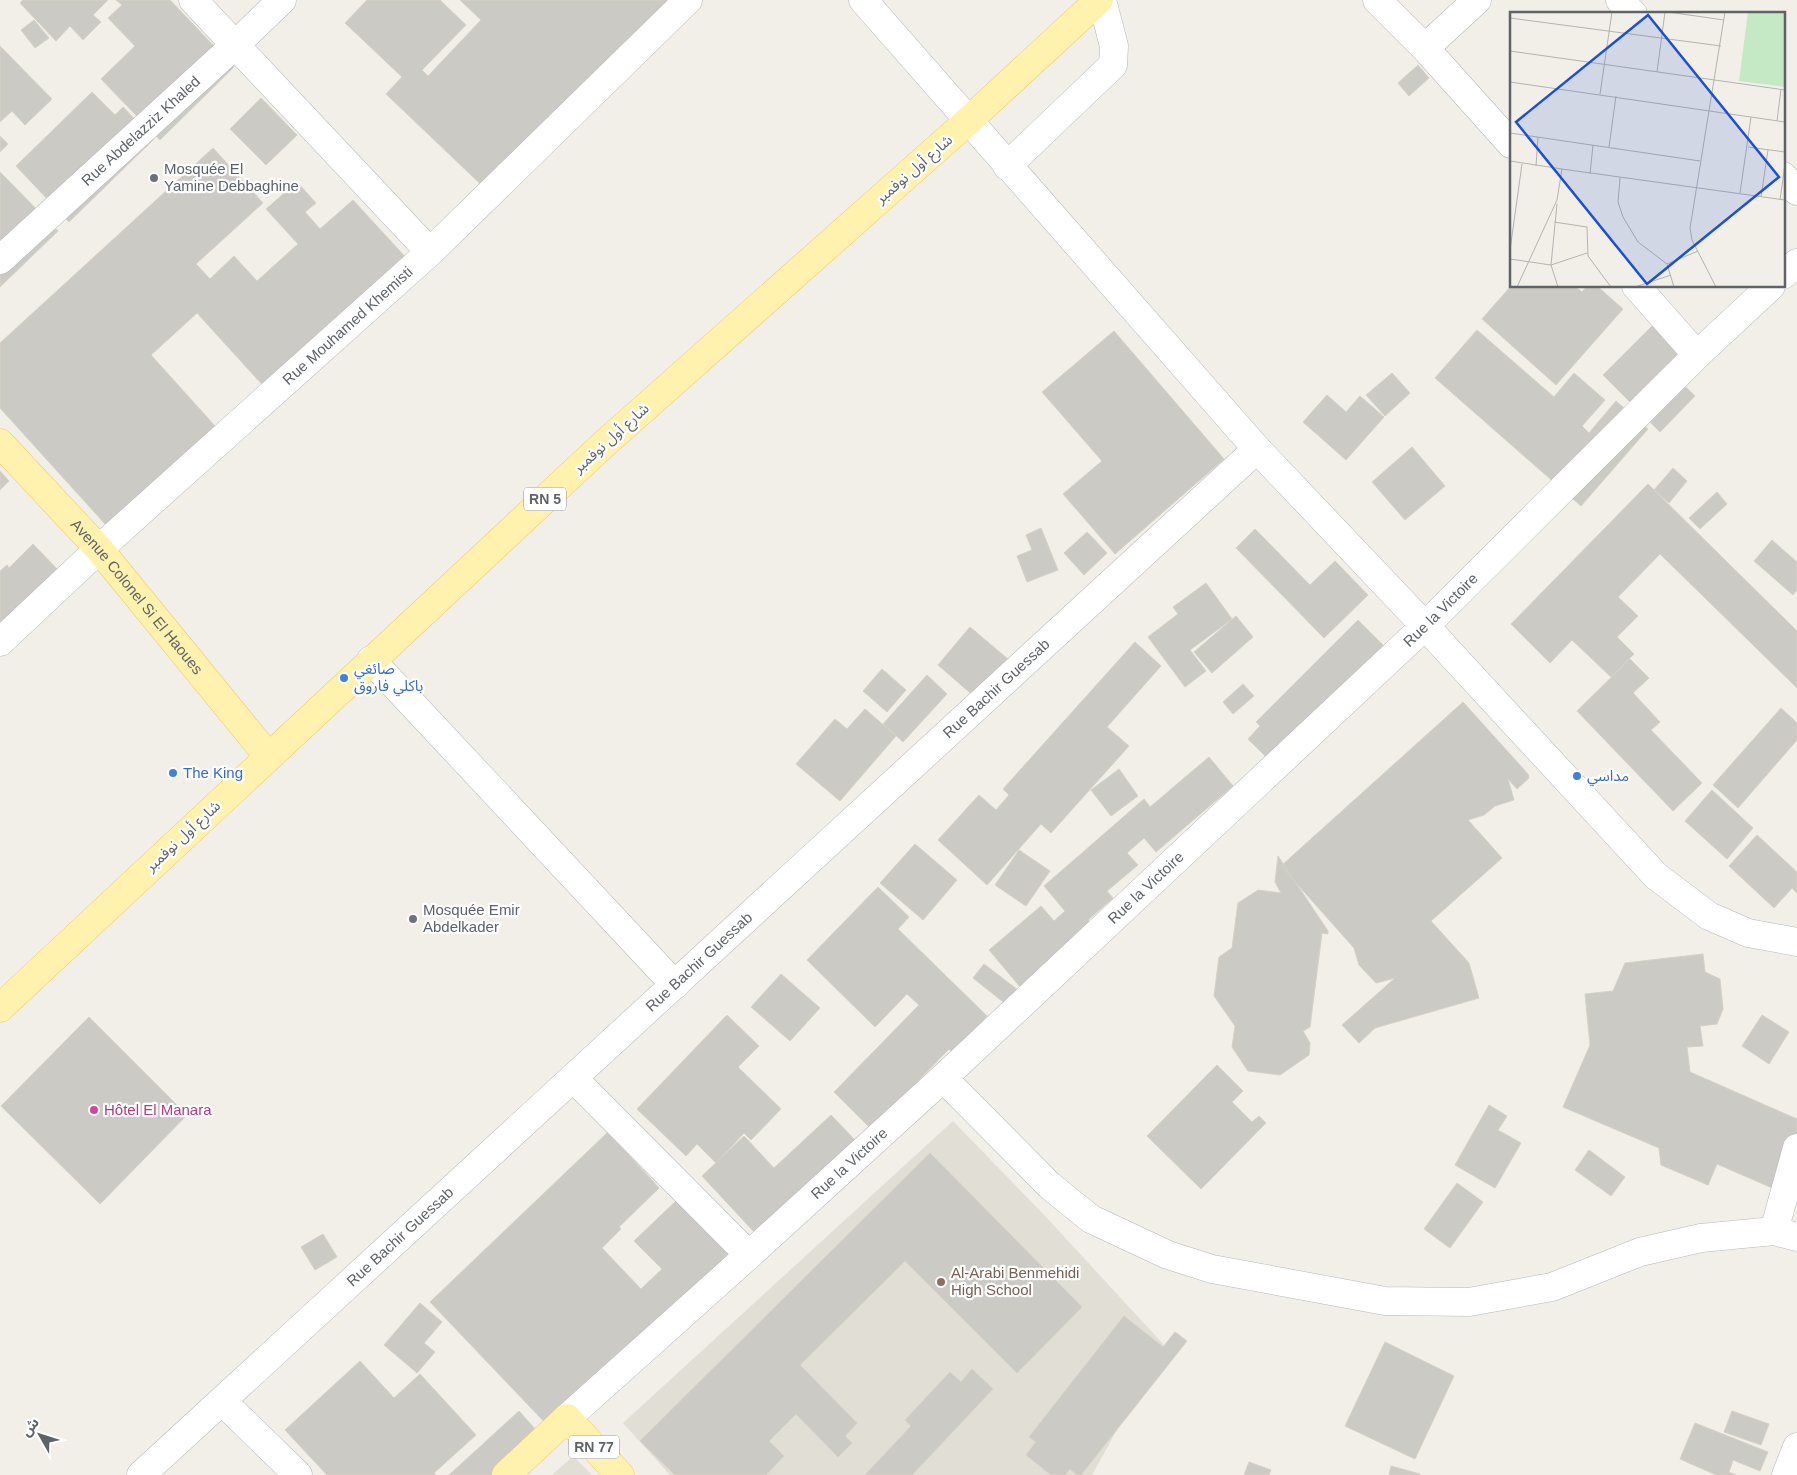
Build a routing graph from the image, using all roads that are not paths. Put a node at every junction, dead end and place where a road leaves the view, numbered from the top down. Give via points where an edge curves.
1 (193, 0) edge
2 (282, 0) edge
3 (688, 0) edge
4 (863, 0) edge
5 (1101, 0) edge
6 (1377, 0) edge
7 (1477, 0) edge
8 (1620, 0) edge
9 (1631, 12) edge
10 (235, 45) junction
11 (1426, 48) junction
12 (968, 122) junction
13 (1510, 143) edge
14 (1007, 166) junction
15 (1784, 177) edge
16 (1797, 191) edge
17 (430, 252) junction
18 (0, 260) edge
19 (1797, 263) edge
20 (1784, 274) edge
21 (1638, 288) edge
22 (1769, 288) edge
23 (1696, 355) junction
24 (0, 443) edge
25 (1257, 448) junction
26 (99, 548) junction
27 (1424, 626) junction
28 (0, 642) edge
29 (371, 660) junction
30 (268, 756) junction
31 (1797, 942) edge
32 (675, 985) junction
33 (0, 1008) edge
34 (573, 1078) junction
35 (943, 1078) junction
36 (1797, 1148) edge
37 (1785, 1234) edge
38 (749, 1255) junction
39 (222, 1401) junction
40 (567, 1418) junction
41 (1797, 1447) edge
42 (141, 1475) edge
43 (298, 1475) edge
44 (506, 1475) edge
45 (620, 1475) edge
46 (1786, 1475) edge

1 - 10 street
2 - 10 street, Rue Abdelazziz Khaled
3 - 17 street, Rue Mouhamed Khemisti
4 - 12 street
5 - 12 main road, شارع أول نوفمبر / RN 5
5 - 14 street via 1114,46 1113,65
6 - 11 street
7 - 11 street
8 - 9 street
10 - 17 street
10 - 18 street, Rue Abdelazziz Khaled
11 - 13 street
12 - 14 street
12 - 29 main road, شارع أول نوفمبر / RN 5 via 603,445
14 - 25 street
15 - 16 street
17 - 26 street, Rue Mouhamed Khemisti
19 - 20 street
21 - 23 street
22 - 23 street, Rue la Victoire
23 - 27 street, Rue la Victoire
24 - 26 main road, Avenue Colonel Si El Haoues
25 - 27 street
25 - 32 street, Rue Bachir Guessab
26 - 28 street, Rue Mouhamed Khemisti
26 - 30 main road, Avenue Colonel Si El Haoues
27 - 31 street via 1656,876 1709,916 1748,933
27 - 35 street, Rue la Victoire
29 - 30 main road, شارع أول نوفمبر / RN 5
29 - 32 street
30 - 33 main road, شارع أول نوفمبر / RN 5
32 - 34 street, Rue Bachir Guessab
34 - 38 street
34 - 39 street, Rue Bachir Guessab
35 - 37 street via 1049,1184 1092,1219 1168,1255 1212,1269 1385,1301 1469,1302 1552,1287 1640,1252 1701,1238
35 - 38 street, Rue la Victoire
36 - 37 street
38 - 40 street, Rue la Victoire
39 - 42 street, Rue Bachir Guessab
39 - 43 street
40 - 44 main road, Rue la Victoire
40 - 45 main road, RN 77
41 - 46 street

